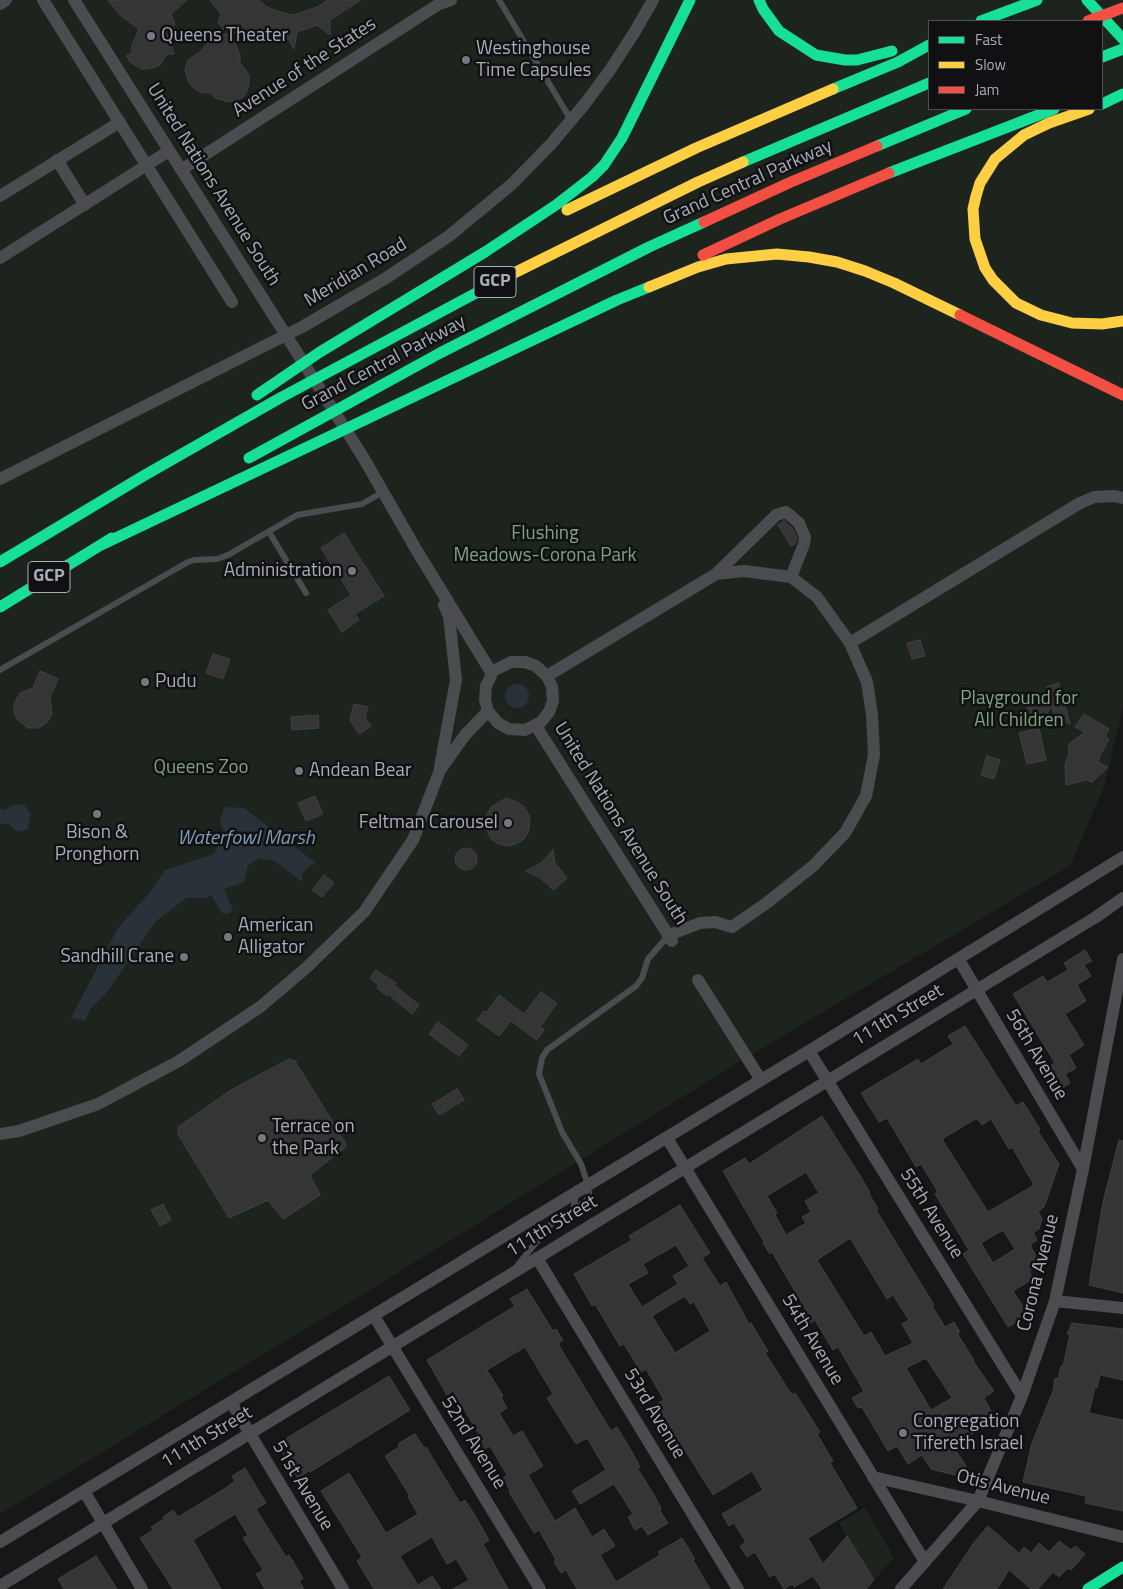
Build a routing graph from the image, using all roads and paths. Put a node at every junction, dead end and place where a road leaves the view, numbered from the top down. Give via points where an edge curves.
1 (6, 0) edge
2 (43, 0) edge
3 (74, 0) edge
4 (451, 0) edge
5 (499, 0) edge
6 (653, 0) edge
7 (690, 0) edge
8 (759, 0) edge
9 (1036, 0) edge
10 (1087, 0) edge
11 (440, 2) edge
12 (0, 4) edge
13 (1123, 8) edge
14 (984, 20) edge
15 (1091, 20) edge
16 (1123, 39) edge
17 (928, 40) edge
18 (928, 46) edge
19 (1123, 49) edge
20 (1103, 57) edge
21 (928, 83) edge
22 (1123, 84) edge
23 (1104, 90) dead end
24 (1123, 94) edge
25 (1103, 104) edge
26 (964, 110) edge
27 (1051, 110) edge
28 (1086, 110) edge
29 (571, 120) junction
30 (120, 122) junction
31 (169, 151) junction
32 (57, 160) junction
33 (147, 165) junction
34 (181, 170) junction
35 (0, 196) edge
36 (85, 205) junction
37 (485, 252) junction
38 (0, 258) edge
39 (617, 300) junction
40 (232, 302) dead end
41 (1123, 321) edge
42 (1123, 395) edge
43 (247, 401) dead end
44 (223, 417) dead end
45 (242, 462) dead end
46 (0, 478) edge
47 (208, 482) dead end
48 (383, 492) junction
49 (1123, 498) edge
50 (77, 515) junction
51 (269, 532) junction
52 (99, 546) junction
53 (417, 550) junction
54 (0, 562) edge
55 (716, 574) junction
56 (791, 577) junction
57 (306, 593) dead end
58 (0, 607) edge
59 (850, 643) junction
60 (0, 670) edge
61 (491, 672) junction
62 (547, 676) junction
63 (488, 711) junction
64 (536, 726) junction
65 (440, 770) junction
66 (1123, 857) edge
67 (1123, 898) edge
68 (671, 939) junction
69 (1123, 959) edge
70 (959, 960) junction
71 (698, 980) dead end
72 (976, 990) junction
73 (810, 1051) junction
74 (761, 1080) junction
75 (827, 1080) junction
76 (0, 1134) edge
77 (667, 1138) junction
78 (685, 1167) junction
79 (1083, 1169) junction
80 (588, 1185) junction
81 (572, 1195) junction
82 (573, 1210) junction
83 (536, 1258) junction
84 (512, 1273) junction
85 (1055, 1301) junction
86 (1123, 1308) edge
87 (374, 1316) junction
88 (391, 1346) junction
89 (1022, 1396) junction
90 (231, 1402) junction
91 (249, 1435) junction
92 (873, 1477) junction
93 (84, 1491) junction
94 (978, 1501) junction
95 (102, 1524) junction
96 (1123, 1537) edge
97 (0, 1542) edge
98 (925, 1562) junction
99 (1123, 1567) edge
100 (0, 1586) edge
101 (142, 1589) edge
102 (343, 1589) edge
103 (540, 1589) edge
104 (738, 1589) edge
105 (900, 1589) edge
106 (1088, 1589) edge

1 - 12 street
2 - 30 street
3 - 31 street, United Nations Avenue South
4 - 11 street, Avenue of the States
5 - 29 lane
6 - 29 street, Meridian Road via 618,58
7 - 37 main road via 622,138 604,165 570,196
8 - 17 main road via 779,30 816,55 845,60 869,58
9 - 14 main road
10 - 16 main road
11 - 34 street, Avenue of the States
13 - 15 main road
18 - 37 main road via 898,62 622,182
19 - 20 main road
21 - 50 main road, Grand Central Parkway / GCP via 760,154 547,255 340,364
22 - 23 main road
24 - 25 main road
26 - 45 main road, Grand Central Parkway / GCP via 791,182 641,251 475,335
27 - 39 main road via 780,219
28 - 41 main road via 1030,132 995,159 976,196 973,209 975,239 985,268 993,280 1028,310 1072,323
29 - 46 street, Meridian Road via 530,166 492,201 386,278 270,344
30 - 32 street
30 - 33 street
31 - 33 street
31 - 34 street, United Nations Avenue South
32 - 35 street
32 - 36 street
33 - 36 street
33 - 40 street
34 - 48 street, United Nations Avenue South
36 - 38 street
37 - 43 main road via 328,347
39 - 42 main road via 726,259 777,254 822,259 866,271 894,283
39 - 52 main road
44 - 50 main road
47 - 52 main road, GCP
48 - 51 lane via 362,504 297,515
48 - 53 street, United Nations Avenue South
49 - 59 street via 1094,497 1080,503
50 - 54 main road, Grand Central Parkway / GCP
51 - 57 lane
51 - 60 lane via 228,555 188,562
52 - 58 main road, GCP
53 - 61 street, United Nations Avenue South
53 - 65 street via 449,616 456,680
55 - 56 street via 744,571
55 - 56 street via 776,514 786,512 799,523 805,537
55 - 62 street
56 - 59 street via 817,597
59 - 68 street via 867,682 874,755 866,796 845,833 813,866 732,927 715,922 700,923
61 - 62 street via 511,662 525,662 536,666
61 - 63 street via 486,686
62 - 64 street, United Nations Avenue South via 553,701 549,712
63 - 64 street, United Nations Avenue South via 498,723 509,729 525,730
63 - 65 street
64 - 68 street, United Nations Avenue South
65 - 76 street via 413,840 364,912 260,1008 179,1061 98,1104 19,1131
66 - 70 street, 111th Street
67 - 72 street, 111th Street
68 - 80 lane via 648,959 636,986 547,1050 542,1058 539,1074 562,1132 582,1164
69 - 79 street, Corona Avenue
70 - 72 street, 56th Avenue
70 - 73 street, 111th Street
71 - 74 street
72 - 75 street, 111th Street
72 - 79 street, 56th Avenue
73 - 74 street, 111th Street
73 - 75 street, 55th Avenue
74 - 77 street, 111th Street
75 - 78 street, 111th Street
75 - 89 street, 55th Avenue
77 - 78 street, 54th Avenue
77 - 80 street, 111th Street
78 - 83 street, 111th Street
78 - 92 street, 54th Avenue
79 - 85 street, Corona Avenue
80 - 81 street, 111th Street
80 - 82 lane via 586,1201
81 - 82 lane via 575,1200
81 - 87 street, 111th Street
82 - 84 lane via 551,1224
83 - 84 street, 111th Street
83 - 104 street, 53rd Avenue
84 - 88 street, 111th Street
85 - 86 street
85 - 89 street, Corona Avenue
87 - 88 street, 52nd Avenue
87 - 90 street, 111th Street
88 - 91 street, 111th Street
88 - 103 street, 52nd Avenue
89 - 94 street, Corona Avenue
90 - 91 street, 51st Avenue
90 - 93 street, 111th Street
91 - 95 street, 111th Street
91 - 102 street, 51st Avenue
92 - 94 street, Otis Avenue
92 - 98 street, 54th Avenue
93 - 95 street
93 - 97 street, 111th Street
94 - 96 street, Otis Avenue
94 - 98 street, Corona Avenue
95 - 100 street, 111th Street
95 - 101 street
98 - 105 street, Corona Avenue
99 - 106 main road

